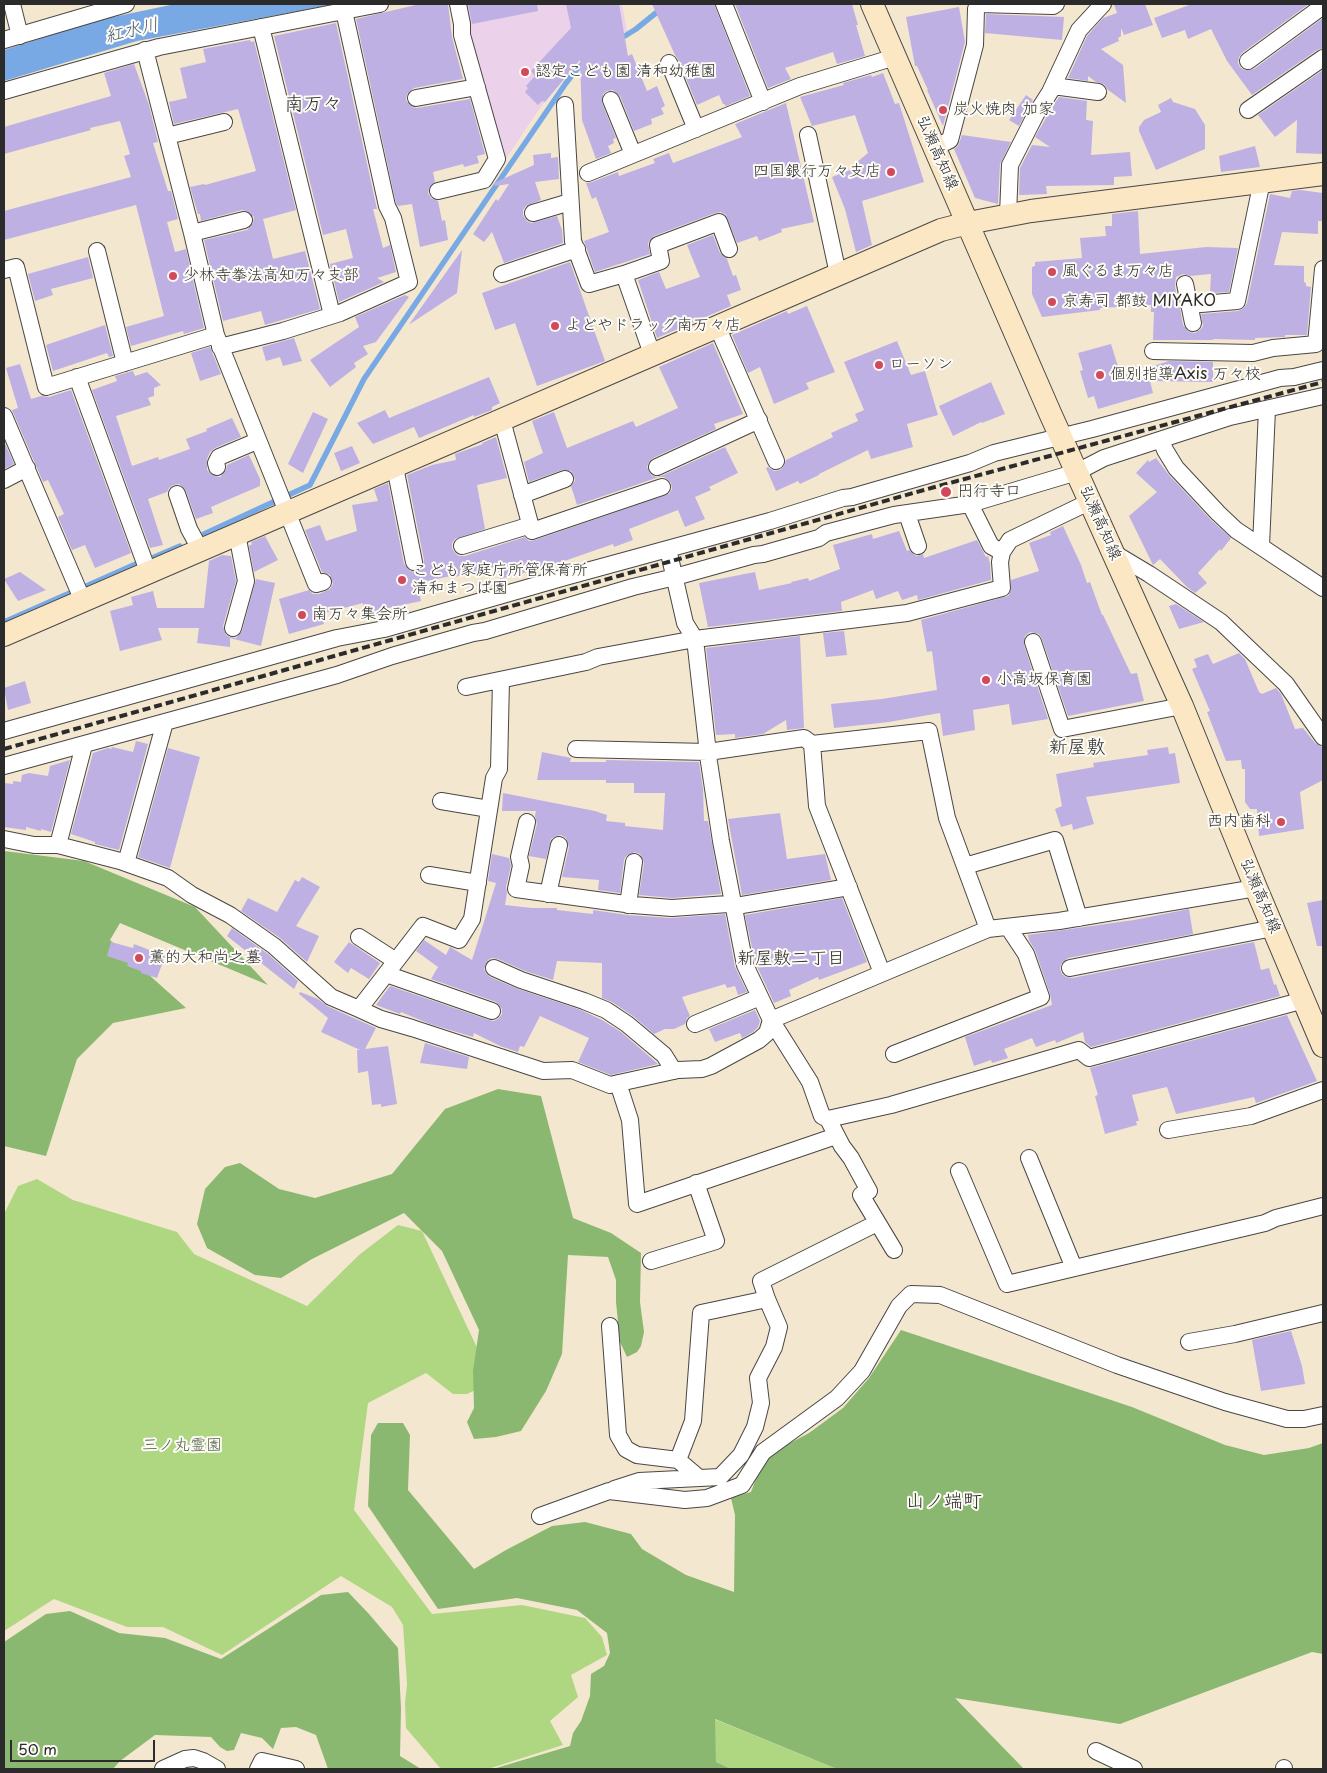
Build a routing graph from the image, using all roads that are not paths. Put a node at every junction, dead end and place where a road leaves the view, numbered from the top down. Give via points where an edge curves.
1 (12, 4) edge
2 (126, 4) edge
3 (380, 4) edge
4 (458, 4) edge
5 (724, 4) edge
6 (872, 4) edge
7 (979, 4) edge
8 (1056, 4) edge
9 (1103, 4) edge
10 (1323, 6) edge
11 (344, 11) junction
12 (260, 27) junction
13 (20, 36) junction
14 (4, 40) edge
15 (145, 50) junction
16 (895, 56) junction
17 (1323, 58) edge
18 (1248, 61) dead end
19 (669, 63) dead end
20 (1053, 86) junction
21 (476, 88) junction
22 (4, 91) edge
23 (1098, 92) dead end
24 (416, 98) dead end
25 (611, 100) dead end
26 (762, 102) junction
27 (565, 104) dead end
28 (1248, 110) dead end
29 (224, 122) dead end
30 (696, 129) junction
31 (808, 135) dead end
32 (167, 136) junction
33 (935, 147) junction
34 (633, 154) junction
35 (588, 173) dead end
36 (1323, 174) edge
37 (1262, 182) junction
38 (438, 190) dead end
39 (570, 202) junction
40 (533, 213) dead end
41 (1008, 215) junction
42 (244, 220) dead end
43 (968, 223) junction
44 (192, 233) junction
45 (729, 249) dead end
46 (576, 250) junction
47 (97, 251) dead end
48 (1323, 269) edge
49 (4, 270) edge
50 (502, 274) dead end
51 (624, 274) junction
52 (838, 274) junction
53 (1185, 284) dead end
54 (1189, 305) junction
55 (332, 315) junction
56 (1193, 323) dead end
57 (717, 326) junction
58 (218, 341) junction
59 (1153, 350) dead end
60 (652, 354) junction
61 (125, 363) junction
62 (1323, 370) edge
63 (77, 377) junction
64 (1323, 396) edge
65 (1267, 409) junction
66 (4, 416) edge
67 (502, 420) junction
68 (758, 420) junction
69 (1061, 436) junction
70 (1161, 440) junction
71 (257, 441) junction
72 (776, 461) dead end
73 (217, 467) dead end
74 (26, 468) junction
75 (394, 468) junction
76 (657, 468) dead end
77 (1077, 472) junction
78 (566, 479) dead end
79 (4, 480) edge
80 (662, 487) dead end
81 (177, 494) dead end
82 (522, 495) junction
83 (1091, 501) junction
84 (283, 502) junction
85 (970, 504) junction
86 (906, 514) junction
87 (531, 525) junction
88 (237, 534) junction
89 (462, 546) dead end
90 (918, 546) dead end
91 (1261, 546) junction
92 (668, 549) junction
93 (201, 550) junction
94 (1002, 552) junction
95 (1114, 553) junction
96 (414, 562) dead end
97 (150, 574) junction
98 (675, 577) junction
99 (323, 582) dead end
100 (1323, 588) edge
101 (83, 601) junction
102 (233, 628) dead end
103 (4, 635) edge
104 (695, 639) junction
105 (1033, 642) dead end
106 (501, 680) junction
107 (466, 687) dead end
108 (1182, 706) junction
109 (165, 722) junction
110 (4, 731) edge
111 (1323, 737) edge
112 (812, 744) junction
113 (84, 745) junction
114 (576, 749) dead end
115 (708, 752) junction
116 (4, 766) edge
117 (441, 801) dead end
118 (489, 809) junction
119 (527, 822) dead end
120 (4, 839) edge
121 (58, 845) junction
122 (559, 845) dead end
123 (634, 862) dead end
124 (126, 863) junction
125 (965, 866) junction
126 (428, 875) dead end
127 (478, 883) junction
128 (848, 887) junction
129 (1256, 888) junction
130 (548, 894) junction
131 (628, 905) junction
132 (734, 905) junction
133 (1078, 918) junction
134 (1008, 927) junction
135 (1273, 928) junction
136 (988, 929) junction
137 (359, 937) dead end
138 (396, 961) junction
139 (494, 968) dead end
140 (1070, 968) dead end
141 (882, 973) junction
142 (386, 974) junction
143 (760, 997) junction
144 (1304, 1000) junction
145 (359, 1009) junction
146 (492, 1011) dead end
147 (771, 1020) junction
148 (695, 1024) dead end
149 (1322, 1038) edge
150 (894, 1054) dead end
151 (674, 1071) junction
152 (618, 1083) junction
153 (1323, 1090) edge
154 (828, 1119) junction
155 (1168, 1130) dead end
156 (836, 1136) junction
157 (1030, 1158) dead end
158 (959, 1171) dead end
159 (696, 1183) junction
160 (1323, 1206) edge
161 (877, 1223) junction
162 (894, 1250) dead end
163 (652, 1261) dead end
164 (1074, 1268) junction
165 (767, 1299) junction
166 (1323, 1313) edge
167 (610, 1326) dead end
168 (1189, 1342) dead end
169 (1323, 1415) edge
170 (678, 1460) junction
171 (698, 1477) junction
172 (609, 1491) junction
173 (540, 1516) dead end
174 (1096, 1751) dead end
175 (163, 1769) edge
176 (217, 1769) edge
177 (258, 1769) edge
178 (296, 1769) edge
179 (1134, 1769) edge

1 - 13 street
2 - 13 street
3 - 11 street
4 - 21 street via 462,35
5 - 26 street
6 - 16 street, 弘瀬高知線
7 - 8 street
7 - 33 street via 976,9 975,45 950,140
9 - 20 street via 1079,30
10 - 18 street
11 - 12 street
11 - 55 street via 387,206 393,218 408,282
12 - 15 street
12 - 55 street
13 - 14 street
15 - 22 street
15 - 32 street
16 - 26 street via 800,86
16 - 33 street, 弘瀬高知線
17 - 28 street
19 - 30 street
20 - 23 street
20 - 41 street via 1010,165
21 - 24 street
21 - 38 street via 497,159 484,180
25 - 34 street
26 - 30 street
27 - 39 street
29 - 32 street
30 - 34 street
31 - 52 street
32 - 44 street
33 - 43 street, 弘瀬高知線
34 - 35 street
36 - 37 street
37 - 41 street
37 - 54 street via 1237,301
39 - 40 street
39 - 46 street
41 - 43 street
42 - 44 street
43 - 52 street via 941,230
43 - 69 street, 弘瀬高知線
44 - 58 street
45 - 51 street via 719,222 658,245 661,261
46 - 50 street
46 - 51 street via 590,284
47 - 61 street
48 - 59 street via 1316,344 1273,348 1253,354
49 - 63 street via 16,268 46,387
51 - 60 street
52 - 57 street
53 - 54 street
54 - 56 street
55 - 58 street via 283,331
57 - 60 street
57 - 68 street
58 - 61 street
58 - 71 street
60 - 67 street
61 - 63 street
62 - 69 street via 1252,385
63 - 97 street
64 - 65 street
65 - 70 street via 1230,417
65 - 91 street
66 - 74 street
67 - 75 street
67 - 82 street
68 - 72 street
68 - 76 street
69 - 77 street, 弘瀬高知線
69 - 92 street
70 - 77 street via 1104,458
70 - 91 street via 1176,468 1202,497 1236,530
71 - 73 street via 219,456
71 - 84 street
74 - 79 street
74 - 101 street
75 - 84 street
75 - 96 street
77 - 83 street, 弘瀬高知線
77 - 85 street
78 - 82 street
80 - 87 street via 532,531
81 - 93 street via 189,529
82 - 87 street
83 - 94 street via 1010,540
83 - 95 street, 弘瀬高知線
84 - 88 street
84 - 99 street via 316,584
85 - 86 street
85 - 94 street via 991,546
86 - 90 street
86 - 98 street
87 - 89 street
88 - 93 street
88 - 102 street via 246,581
91 - 100 street
92 - 98 street
92 - 110 street
93 - 97 street
94 - 104 street via 1002,588 906,613
95 - 108 street, 弘瀬高知線
95 - 111 street via 1221,622 1286,684
97 - 101 street
98 - 104 street via 685,623
98 - 109 street
101 - 103 street
104 - 106 street via 598,656 586,662
104 - 115 street
105 - 108 street via 1062,729
106 - 107 street
106 - 118 street via 499,769 494,778
108 - 129 street, 弘瀬高知線
109 - 113 street
109 - 124 street
112 - 115 street via 804,738
112 - 125 street via 929,731 947,818
112 - 128 street via 817,806
113 - 116 street
113 - 121 street
114 - 115 street
115 - 132 street
117 - 118 street
118 - 127 street
119 - 130 street via 518,858 521,866 516,889
120 - 121 street via 34,845
121 - 124 street
122 - 130 street
123 - 131 street
124 - 145 street via 168,878 230,915 274,946 332,997
125 - 133 street via 1055,840
125 - 136 street
126 - 127 street
127 - 138 street via 472,919 459,940 423,926
128 - 132 street
128 - 141 street
129 - 133 street
129 - 135 street, 弘瀬高知線
130 - 131 street
131 - 132 street via 672,908
132 - 143 street via 745,965
133 - 134 street
134 - 136 street
134 - 150 street via 1026,954 1041,997
135 - 140 street
135 - 144 street, 弘瀬高知線
136 - 141 street
137 - 138 street
138 - 142 street
139 - 151 street via 606,1010 664,1054
141 - 147 street
142 - 145 street
142 - 146 street
143 - 147 street
143 - 148 street
144 - 149 street, 弘瀬高知線
144 - 154 street via 1089,1058 1079,1050 891,1105
145 - 152 street via 381,1020 542,1071 572,1070 610,1086
147 - 151 street via 767,1033 759,1040 720,1062 702,1069
147 - 154 street via 810,1082 822,1116
151 - 152 street
152 - 159 street via 630,1120 638,1204
153 - 155 street via 1250,1116
154 - 156 street
156 - 159 street
156 - 161 street via 869,1191 861,1195
157 - 164 street
158 - 164 street via 1007,1284
159 - 163 street via 716,1241
160 - 164 street
161 - 162 street
161 - 165 street via 761,1281
165 - 170 street via 701,1312 693,1421
165 - 171 street via 779,1327 774,1347 758,1378 762,1403 755,1428 741,1455 720,1477
166 - 168 street
167 - 170 street via 618,1435 626,1449 637,1455
169 - 172 street via 1288,1419 1225,1402 1116,1365 940,1295 911,1294 899,1306 856,1378 837,1398 763,1452 742,1486 707,1498 685,1500
170 - 171 street
171 - 172 street via 639,1481
172 - 173 street
174 - 179 street
175 - 176 street via 184,1758 194,1758
177 - 178 street via 262,1761

